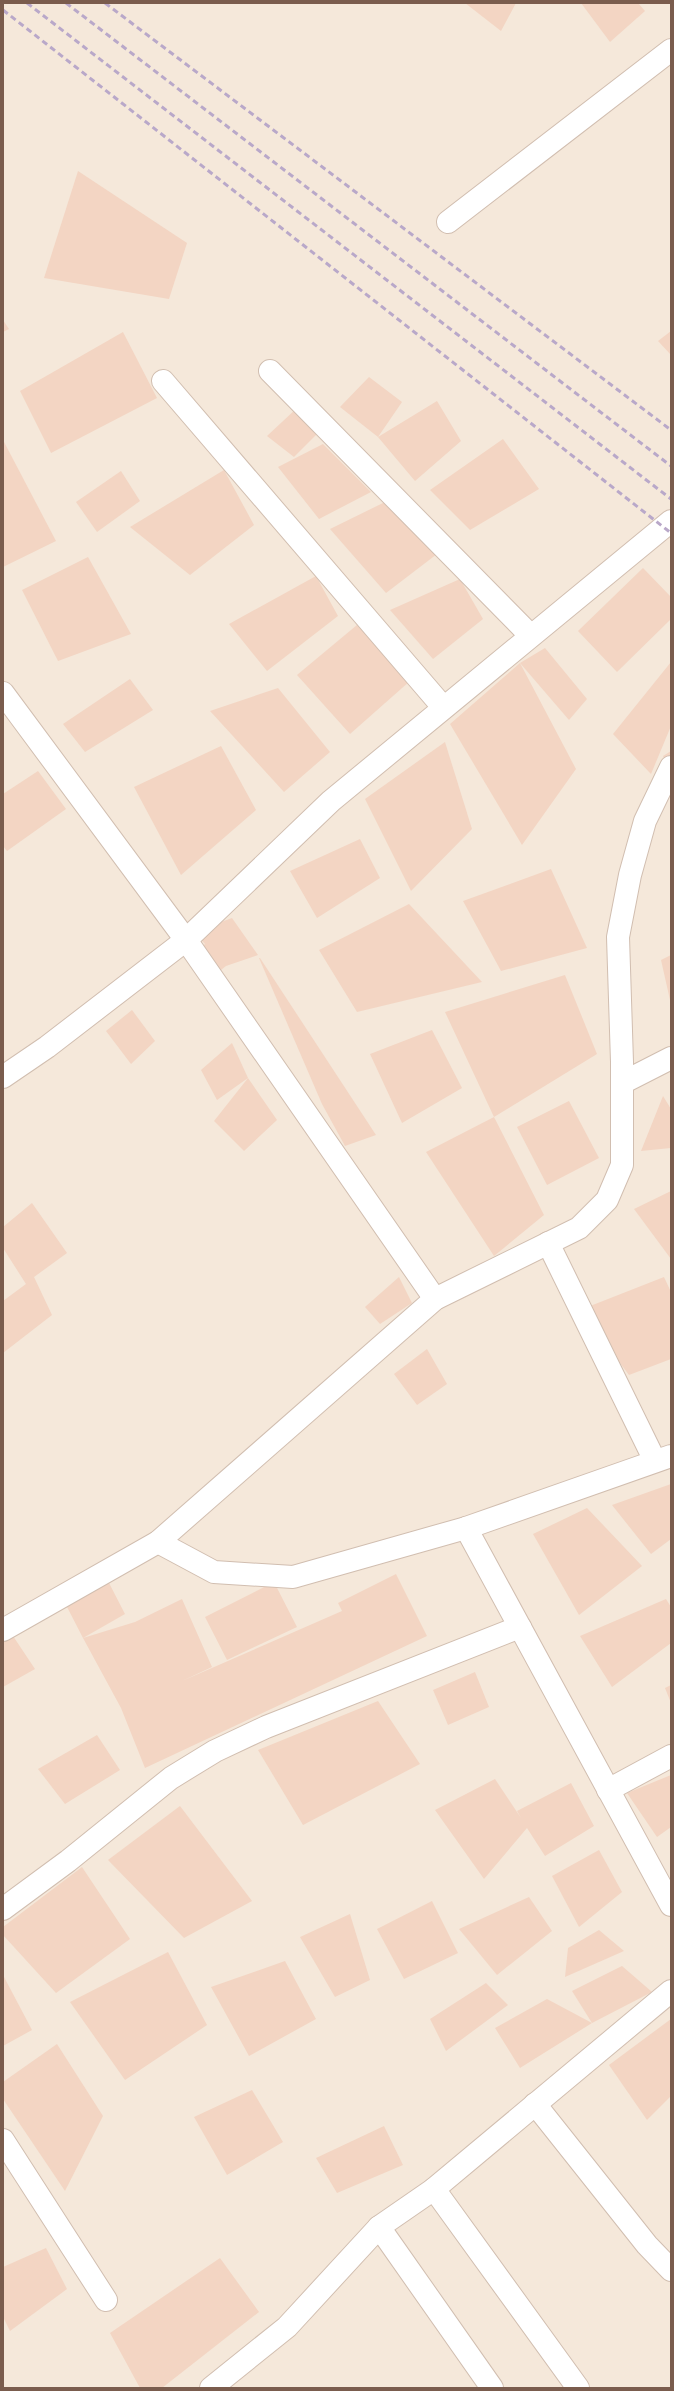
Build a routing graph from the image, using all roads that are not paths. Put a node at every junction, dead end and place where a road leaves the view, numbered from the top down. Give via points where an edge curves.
1 (671, 50) edge
2 (448, 222) dead end
3 (270, 371) dead end
4 (163, 381) dead end
5 (671, 521) edge
6 (530, 635) junction
7 (3, 692) edge
8 (443, 707) junction
9 (671, 767) edge
10 (186, 940) junction
11 (671, 1058) edge
12 (3, 1078) edge
13 (622, 1083) junction
14 (548, 1243) junction
15 (435, 1299) junction
16 (663, 1458) edge
17 (466, 1528) junction
18 (158, 1542) junction
19 (520, 1627) junction
20 (3, 1630) edge
21 (671, 1756) edge
22 (608, 1790) junction
23 (671, 1905) edge
24 (3, 1909) edge
25 (671, 1991) edge
26 (535, 2104) junction
27 (3, 2140) edge
28 (434, 2189) junction
29 (379, 2227) junction
30 (671, 2270) edge
31 (106, 2300) dead end
32 (211, 2388) edge
33 (492, 2388) edge
34 (578, 2388) edge

1 - 2 street
3 - 6 street
4 - 8 street
5 - 6 street
6 - 8 street
7 - 10 street
8 - 10 street via 331,801
9 - 13 street via 645,821 630,875 618,937
10 - 12 street
10 - 15 street
11 - 13 street
13 - 14 street via 622,1165 607,1200 579,1228
14 - 15 street
14 - 16 street
15 - 18 street
16 - 17 street
17 - 18 street via 293,1577 214,1572
17 - 19 street
18 - 20 street
19 - 22 street
19 - 24 street via 266,1727 216,1751 171,1778 68,1861
21 - 22 street
22 - 23 street
25 - 26 street
26 - 28 street
26 - 30 street via 646,2245
27 - 31 street
28 - 29 street
28 - 34 street
29 - 32 street via 287,2327
29 - 33 street

